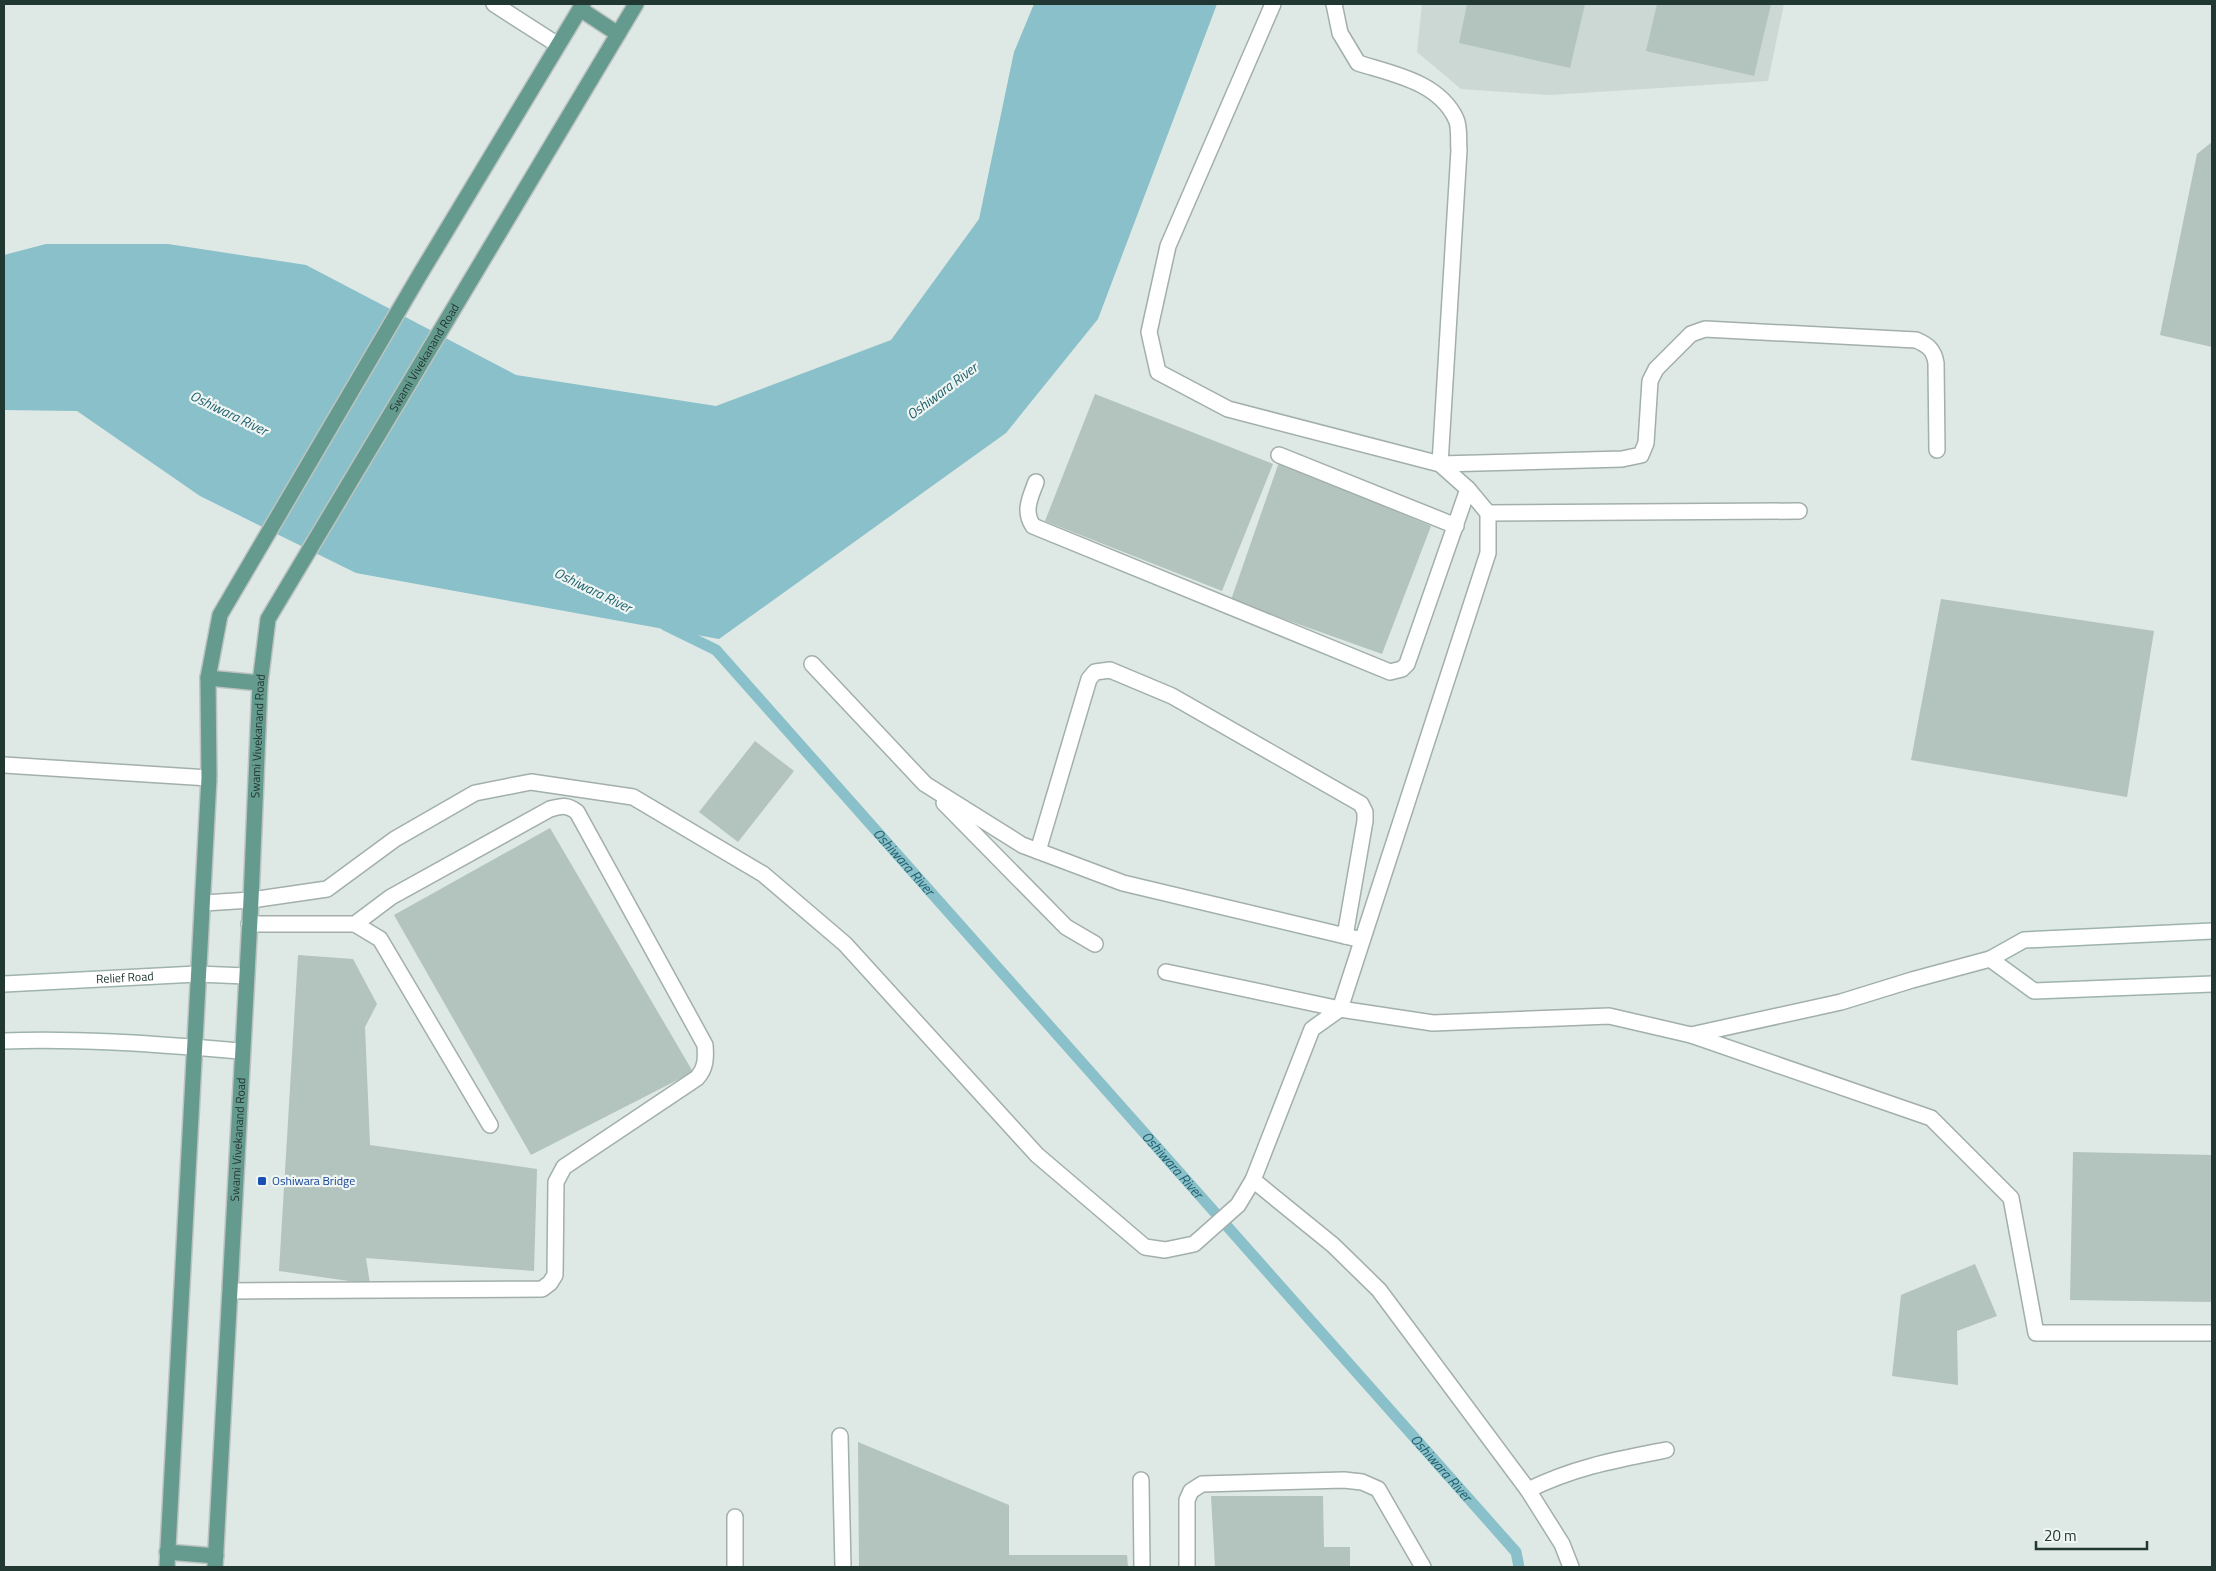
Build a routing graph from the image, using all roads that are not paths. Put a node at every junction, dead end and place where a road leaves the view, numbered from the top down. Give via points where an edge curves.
1 (494, 4) edge
2 (636, 4) edge
3 (1273, 4) edge
4 (1334, 4) edge
5 (581, 6) edge
6 (618, 34) junction
7 (558, 45) junction
8 (1937, 450) dead end
9 (1279, 455) dead end
10 (1440, 464) junction
11 (1036, 482) dead end
12 (1468, 489) junction
13 (1798, 511) dead end
14 (1488, 513) junction
15 (1456, 526) junction
16 (812, 664) dead end
17 (208, 678) junction
18 (260, 683) junction
19 (4, 765) edge
20 (209, 778) junction
21 (925, 784) junction
22 (1038, 851) junction
23 (251, 900) junction
24 (204, 903) junction
25 (249, 924) junction
26 (355, 924) junction
27 (2212, 932) edge
28 (1345, 936) junction
29 (1362, 940) junction
30 (1095, 944) dead end
31 (1990, 959) junction
32 (1166, 972) dead end
33 (197, 974) junction
34 (246, 976) junction
35 (4, 984) edge
36 (2212, 984) edge
37 (1340, 1009) junction
38 (1691, 1035) junction
39 (4, 1040) edge
40 (194, 1047) junction
41 (242, 1051) junction
42 (490, 1124) dead end
43 (1253, 1180) junction
44 (230, 1291) junction
45 (2212, 1333) edge
46 (840, 1436) dead end
47 (1666, 1450) dead end
48 (1141, 1480) dead end
49 (1528, 1490) junction
50 (735, 1517) dead end
51 (167, 1560) edge
52 (216, 1562) edge
53 (735, 1567) edge
54 (843, 1567) edge
55 (1142, 1567) edge
56 (1187, 1567) edge
57 (1423, 1567) edge
58 (1570, 1567) edge

1 - 7 street
2 - 6 main road, Swami Vivekanand Road
3 - 10 street via 1168,246 1149,332 1158,372 1228,409
4 - 10 street via 1340,33 1358,63 1437,93 1457,120 1459,150
5 - 6 main road
5 - 7 main road
6 - 18 main road, Swami Vivekanand Road via 268,619
7 - 17 main road via 220,615
8 - 10 street via 1936,363 1934,352 1926,344 1916,340 1705,329 1691,334 1656,368 1650,381 1646,443 1640,455 1622,459
9 - 15 street
10 - 12 street
11 - 15 street via 1027,511 1033,526 1390,672 1407,664
12 - 14 street
12 - 15 street
13 - 14 street
14 - 29 street via 1488,553
16 - 21 street
17 - 18 main road
17 - 20 main road
18 - 23 main road, Swami Vivekanand Road
19 - 20 street
20 - 24 main road
21 - 22 street via 1022,845
21 - 30 street via 1066,927
22 - 28 street via 1123,883
22 - 28 street via 1089,679 1095,672 1110,670 1172,696 1361,804 1365,821
23 - 24 street
23 - 25 main road, Swami Vivekanand Road
23 - 43 street via 327,889 395,839 475,792 531,782 633,798 763,874 845,944 1037,1155 1145,1247 1165,1250 1194,1244 1238,1205
24 - 33 main road
25 - 26 street
25 - 34 main road, Swami Vivekanand Road
26 - 42 street via 380,939
26 - 44 street via 391,898 550,809 562,805 571,807 577,812 704,1045 703,1070 697,1078 564,1168 556,1182 555,1276 542,1289
27 - 31 street via 2024,940
28 - 29 street
29 - 37 street
31 - 36 street via 2034,991
31 - 38 street via 1840,1002
32 - 37 street
33 - 34 street, Relief Road
33 - 35 street, Relief Road
33 - 40 main road
34 - 41 main road, Swami Vivekanand Road
37 - 38 street via 1433,1023 1609,1016
37 - 43 street via 1312,1029
38 - 45 street via 1931,1118 2011,1198 2036,1333
39 - 40 street via 127,1042
40 - 41 street
40 - 51 main road
41 - 44 main road, Swami Vivekanand Road
43 - 49 street via 1333,1245 1379,1290
44 - 52 main road, Swami Vivekanand Road
46 - 54 street
47 - 49 street via 1591,1464
48 - 55 street
49 - 58 street via 1562,1544
50 - 53 street
51 - 52 main road
56 - 57 street via 1187,1500 1192,1491 1202,1484 1344,1480 1362,1482 1378,1489

